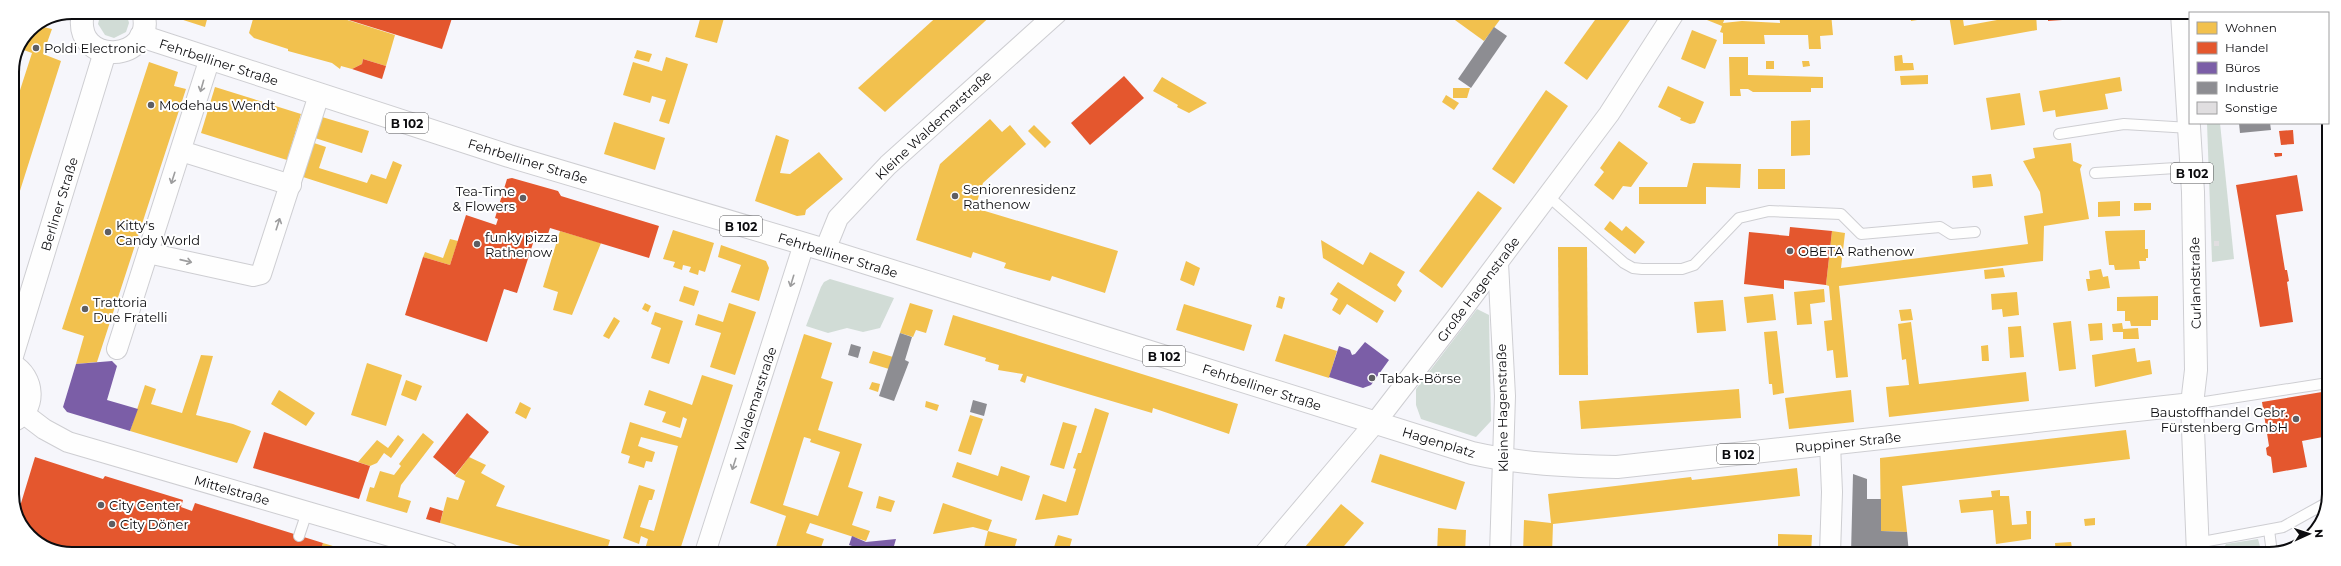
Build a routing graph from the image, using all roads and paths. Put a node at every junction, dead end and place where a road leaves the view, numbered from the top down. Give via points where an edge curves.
1 (83, 19) edge
2 (144, 19) edge
3 (1049, 19) edge
4 (1670, 19) edge
5 (2182, 19) edge
6 (141, 36) junction
7 (105, 52) junction
8 (210, 58) junction
9 (319, 95) junction
10 (2189, 114) edge
11 (2190, 124) edge
12 (2190, 128) junction
13 (2059, 134) dead end
14 (181, 151) junction
15 (2192, 167) junction
16 (2095, 173) dead end
17 (291, 185) junction
18 (1548, 196) junction
19 (1975, 232) dead end
20 (804, 244) junction
21 (825, 250) junction
22 (148, 253) junction
23 (1498, 263) junction
24 (19, 333) edge
25 (117, 349) dead end
26 (19, 371) edge
27 (2322, 384) edge
28 (2192, 404) junction
29 (19, 415) edge
30 (19, 417) edge
31 (1375, 423) junction
32 (1830, 444) junction
33 (1504, 460) junction
34 (2321, 506) edge
35 (307, 512) junction
36 (2269, 530) junction
37 (299, 536) dead end
38 (427, 547) edge
39 (707, 547) edge
40 (1271, 547) edge
41 (1500, 547) edge
42 (1830, 547) edge
43 (2197, 547) edge
44 (2205, 547) edge
45 (2271, 547) edge

1 - 7 main road via 82,31 87,40 95,48
2 - 6 main road
3 - 21 street, Kleine Waldemarstraße via 888,165 838,218
4 - 18 street, Große Hagenstraße via 1609,114
5 - 10 main road, Curlandstraße / B 102
6 - 7 main road via 136,43 122,52
6 - 8 main road, Fehrbelliner Straße / B 102
7 - 24 main road, Berliner Straße
8 - 9 main road, Fehrbelliner Straße / B 102
8 -> 14 street
9 - 17 street
9 - 20 main road, Fehrbelliner Straße / B 102 via 598,183
11 - 12 main road, Curlandstraße / B 102
12 - 13 lane via 2124,124
12 - 15 main road, Curlandstraße / B 102
14 - 17 street
14 -> 22 street
15 - 16 lane
15 - 28 main road, Curlandstraße / B 102 via 2196,355
22 -> 17 street via 253,276 262,274
18 - 19 lane via 1624,263 1642,270 1682,269 1694,265 1740,218 1769,211 1841,214 1861,234 1940,227 1951,234
18 - 23 street, Große Hagenstraße
20 - 21 main road, Fehrbelliner Straße / B 102
20 -> 39 street, Waldemarstraße
21 - 31 main road, Fehrbelliner Straße / B 102
22 - 25 street
23 - 31 street, Große Hagenstraße
23 - 33 street, Kleine Hagenstraße via 1505,396
26 - 29 main road via 29,385 29,400
27 - 28 lane
28 - 32 main road, Ruppiner Straße / B 102
28 - 43 main road, Curlandstraße
30 - 35 street, Mittelstraße via 68,442
31 - 33 main road, Hagenplatz / B 102 via 1472,453
31 - 40 street, Große Hagenstraße
32 - 33 main road, Ruppiner Straße / B 102 via 1617,467 1550,465
32 - 42 street
33 - 41 street, Kleine Hagenstraße
34 - 36 lane via 2282,527
35 - 37 lane
35 - 38 street, Mittelstraße
36 - 44 lane
36 - 45 lane

